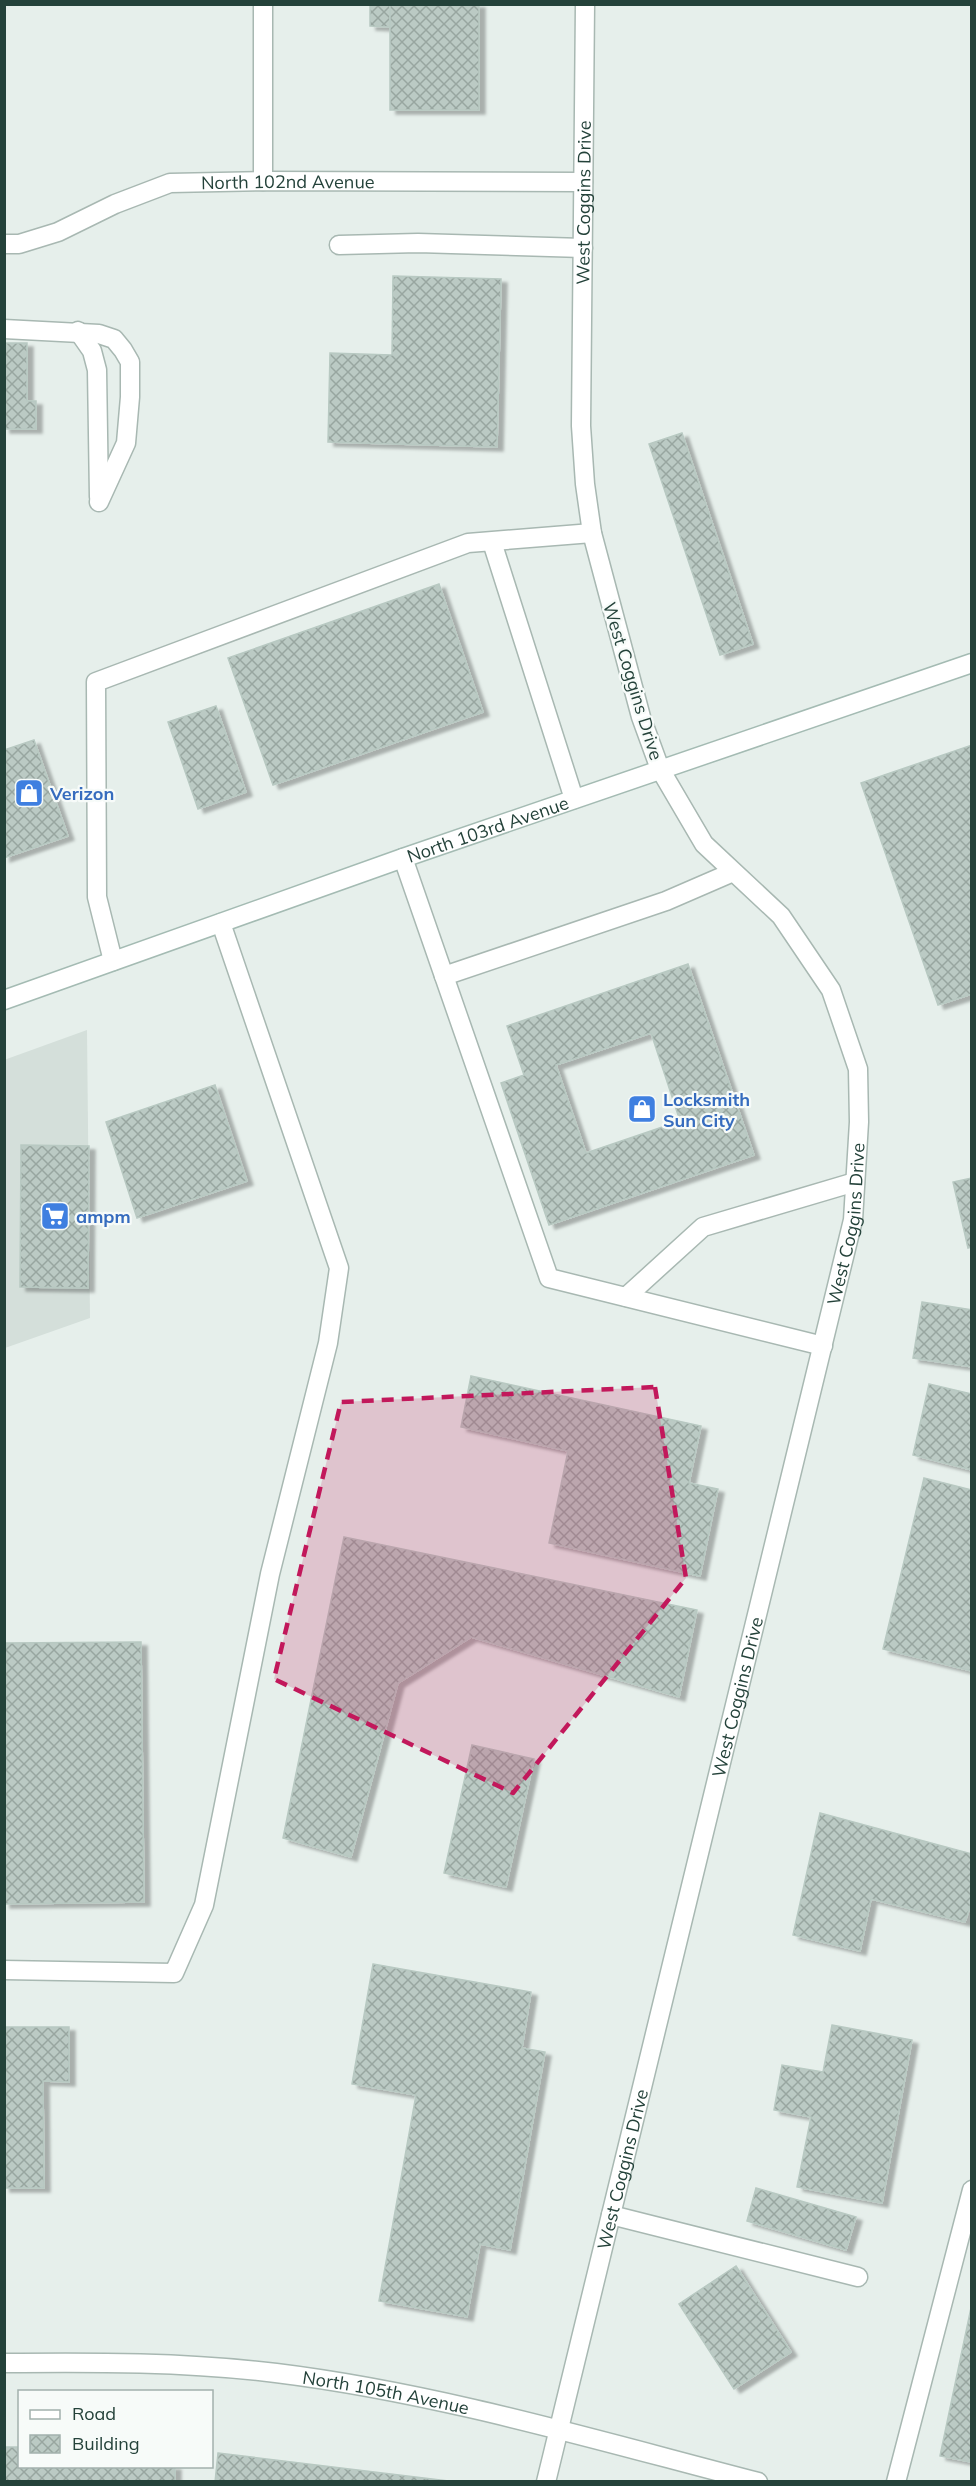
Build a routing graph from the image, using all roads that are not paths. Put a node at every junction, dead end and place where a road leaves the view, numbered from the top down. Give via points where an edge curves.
1 (263, 4) edge
2 (585, 4) edge
3 (263, 181) junction
4 (583, 182) junction
5 (4, 244) edge
6 (339, 245) dead end
7 (583, 248) junction
8 (4, 329) edge
9 (78, 331) junction
10 (592, 533) junction
11 (492, 542) junction
12 (972, 663) edge
13 (660, 769) junction
14 (574, 799) junction
15 (403, 858) junction
16 (733, 872) junction
17 (221, 923) junction
18 (113, 961) junction
19 (444, 976) junction
20 (4, 1000) edge
21 (855, 1182) junction
22 (626, 1297) junction
23 (823, 1346) junction
24 (4, 1970) edge
25 (972, 2190) edge
26 (611, 2215) junction
27 (858, 2277) dead end
28 (4, 2363) edge
29 (559, 2431) junction
30 (546, 2481) edge
31 (758, 2481) edge
32 (896, 2481) edge

1 - 3 street
2 - 4 street, West Coggins Drive
3 - 4 street, North 102nd Avenue
3 - 5 street, North 102nd Avenue via 170,183 58,232 19,244
4 - 7 street, West Coggins Drive
6 - 7 street
7 - 10 street, West Coggins Drive via 581,426
8 - 9 street
9 - 9 street via 92,351 97,370 99,502 126,443 130,362 114,339
10 - 11 street
10 - 13 street, West Coggins Drive via 641,717
11 - 14 street
11 - 18 street via 468,543 96,682 97,897
12 - 13 street, North 103rd Avenue
13 - 14 street, North 103rd Avenue
13 - 16 street, West Coggins Drive via 704,844
14 - 15 street, North 103rd Avenue
15 - 17 street, North 103rd Avenue
15 - 19 street
16 - 19 street via 666,901
16 - 21 street, West Coggins Drive via 781,916 831,990 858,1068
17 - 18 street, North 103rd Avenue
17 - 24 street via 339,1268 328,1343 270,1574 204,1905 174,1973
18 - 20 street, North 103rd Avenue
19 - 22 street via 549,1278
21 - 22 street via 703,1227
21 - 23 street, West Coggins Drive via 853,1220
22 - 23 street
23 - 26 street, West Coggins Drive
25 - 32 street
26 - 27 street
26 - 29 street, West Coggins Drive
28 - 29 street, North 105th Avenue via 145,2363 277,2373 443,2402
29 - 30 street, West Coggins Drive
29 - 31 street, North 105th Avenue

